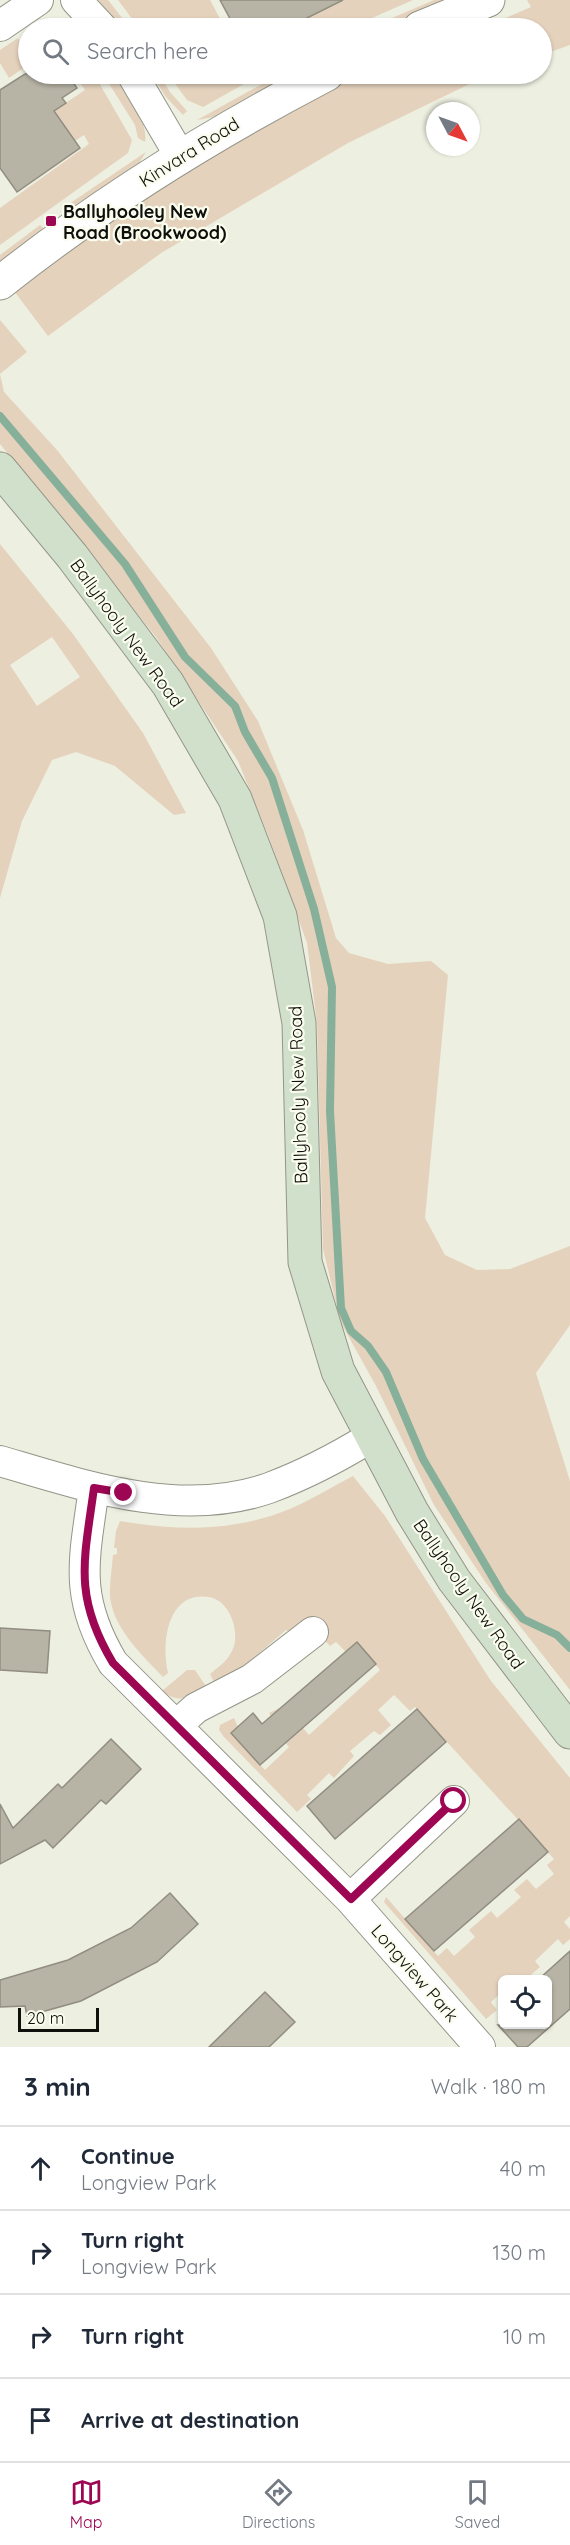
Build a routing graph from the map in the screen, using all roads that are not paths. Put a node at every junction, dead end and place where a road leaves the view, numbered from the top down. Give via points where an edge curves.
1 (38, 0) edge
2 (76, 0) edge
3 (488, 0) edge
4 (93, 18) edge
5 (444, 18) edge
6 (0, 26) edge
7 (138, 84) edge
8 (308, 84) edge
9 (180, 156) junction
10 (0, 283) edge
11 (0, 469) edge
12 (372, 1437) junction
13 (0, 1461) edge
14 (94, 1488) junction
15 (313, 1632) dead end
16 (177, 1725) junction
17 (570, 1732) edge
18 (454, 1801) dead end
19 (351, 1899) junction
20 (480, 2047) edge

1 - 6 street
2 - 4 street
3 - 5 street
7 - 9 street
8 - 9 street, Kinvara Road
9 - 10 street, Kinvara Road via 119,195
11 - 12 main road, Ballyhooly New Road via 72,556 168,684 235,799 280,916 299,1023 305,1262 338,1371
12 - 14 street via 269,1488 233,1496 166,1500
12 - 17 main road, Ballyhooly New Road via 454,1580
13 - 14 street
14 - 16 street, Longview Park via 85,1559 84,1588 89,1615 113,1663
15 - 16 street via 252,1679 196,1708
16 - 19 street, Longview Park
18 - 19 street
19 - 20 street, Longview Park

